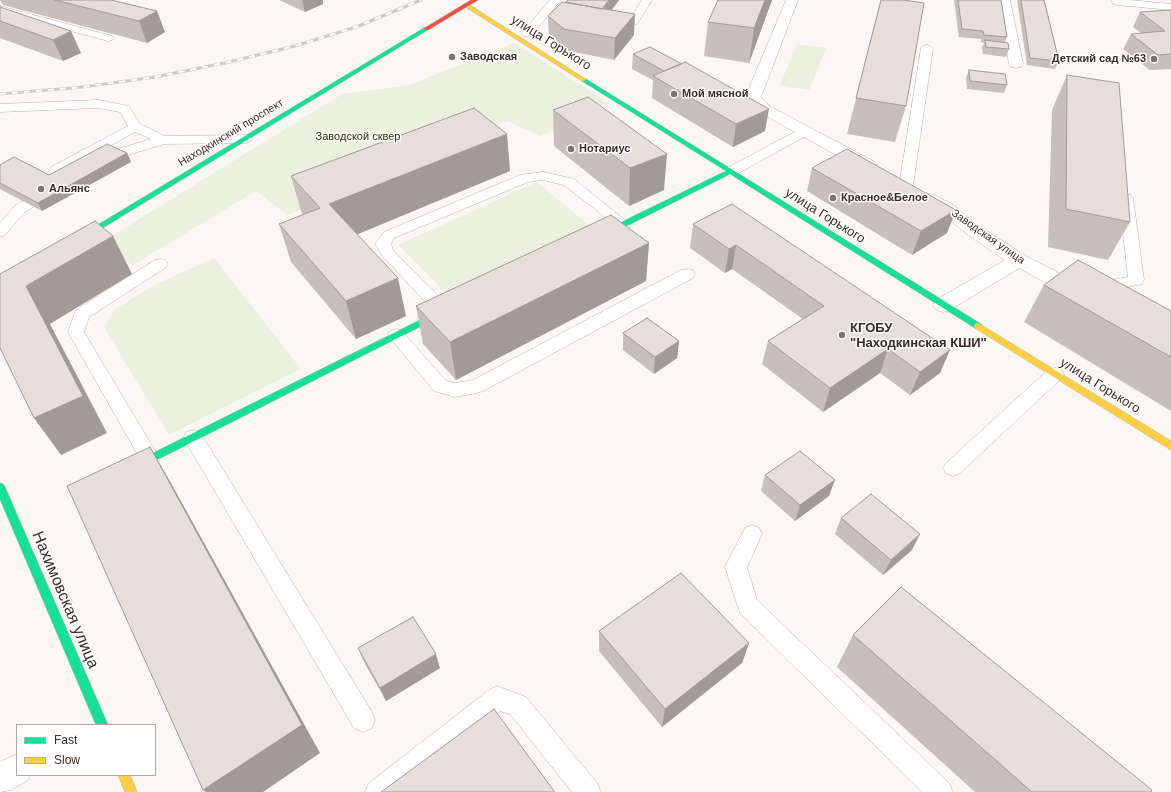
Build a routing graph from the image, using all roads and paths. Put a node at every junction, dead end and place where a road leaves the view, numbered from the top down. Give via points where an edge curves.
1 (475, 0) edge
2 (556, 0) edge
3 (647, 0) edge
4 (792, 0) edge
5 (1004, 0) edge
6 (1116, 0) edge
7 (466, 5) junction
8 (1171, 7) edge
9 (0, 9) edge
10 (633, 22) edge
11 (527, 34) dead end
12 (108, 38) dead end
13 (927, 48) dead end
14 (1016, 64) dead end
15 (0, 108) edge
16 (135, 127) junction
17 (804, 131) junction
18 (245, 139) junction
19 (163, 140) junction
20 (56, 170) edge
21 (88, 170) edge
22 (730, 172) junction
23 (895, 180) junction
24 (61, 184) edge
25 (1125, 185) edge
26 (624, 225) junction
27 (0, 232) edge
28 (589, 241) edge
29 (65, 247) edge
30 (1019, 260) junction
31 (160, 264) dead end
32 (687, 274) dead end
33 (1066, 285) junction
34 (1092, 299) edge
35 (456, 305) edge
36 (943, 305) junction
37 (442, 312) junction
38 (396, 336) junction
39 (1055, 374) junction
40 (193, 437) junction
41 (1171, 446) edge
42 (150, 459) junction
43 (953, 468) dead end
44 (122, 473) edge
45 (0, 487) edge
46 (752, 534) dead end
47 (363, 720) dead end
48 (98, 723) edge
49 (16, 770) edge
50 (124, 776) edge
51 (0, 779) edge
52 (131, 792) edge
53 (378, 792) edge
54 (588, 792) edge
55 (940, 792) edge

1 - 7 main road, Находкинский проспект
2 - 11 lane
3 - 10 lane
4 - 17 street, Заводская улица via 753,98 766,110
5 - 14 street
6 - 8 lane
7 - 18 main road, Находкинский проспект
7 - 22 main road, улица Горького
9 - 12 lane
13 - 23 lane
15 - 16 lane via 98,104 125,108
16 - 19 lane
16 - 20 lane
17 - 22 lane
17 - 23 street, Заводская улица
18 - 19 lane
18 - 29 main road, Находкинский проспект
19 - 21 lane via 123,152
22 - 26 main road
22 - 36 main road, улица Горького
23 - 30 street, Заводская улица via 947,208 973,230
24 - 27 lane via 20,209
25 - 33 lane via 1136,280 1112,285
26 - 28 main road
26 - 37 lane via 569,182 543,176 525,178 390,235 383,244 387,252
30 - 33 street, Заводская улица
30 - 36 street
31 - 42 lane via 82,314 76,332
32 - 38 lane via 476,386 455,390 440,386
33 - 34 street, Заводская улица
35 - 37 main road
36 - 39 main road, улица Горького
37 - 38 main road
38 - 40 main road
39 - 41 main road, улица Горького
39 - 43 lane
40 - 42 main road
40 - 47 lane
42 - 44 main road
45 - 48 main road, Нахимовская улица
46 - 55 lane via 736,567 748,606
49 - 51 street
50 - 52 main road
53 - 54 lane via 497,698 518,705

